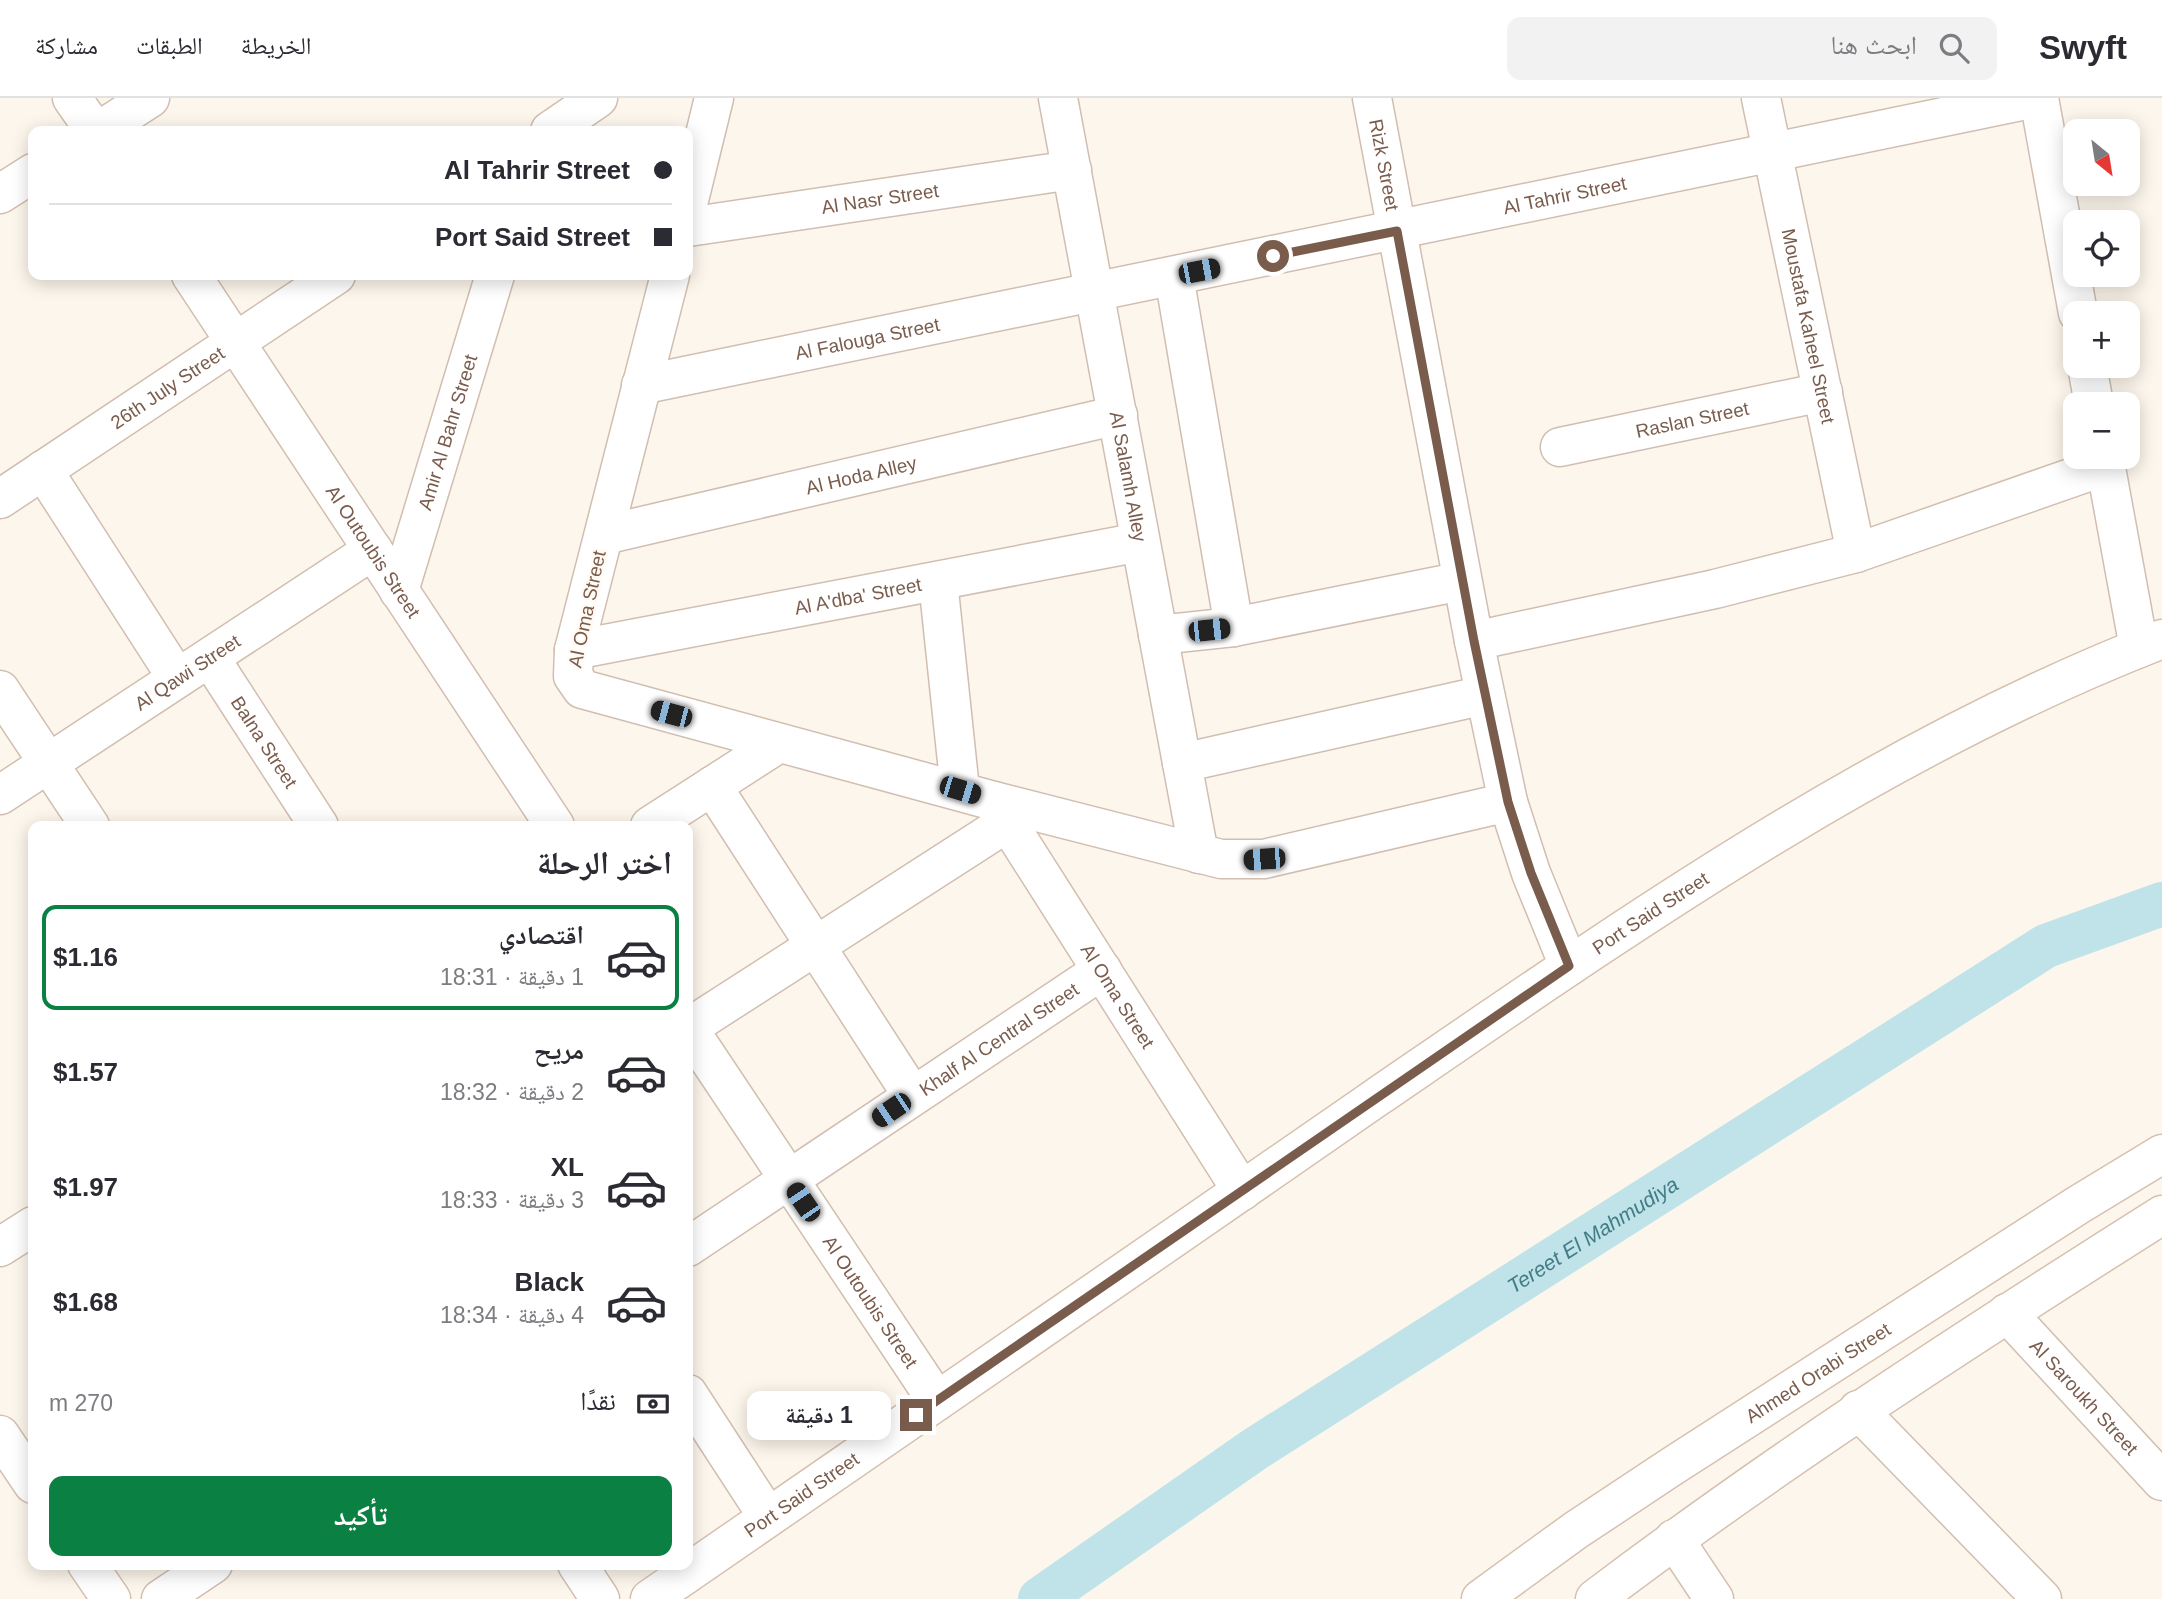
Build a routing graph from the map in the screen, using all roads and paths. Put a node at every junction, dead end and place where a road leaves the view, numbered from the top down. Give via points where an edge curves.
1 (72, 98) edge
2 (150, 98) edge
3 (549, 98) edge
4 (598, 98) edge
5 (714, 98) edge
6 (1058, 98) edge
7 (1372, 98) edge
8 (1760, 98) edge
9 (2037, 98) edge
10 (93, 126) edge
11 (105, 126) edge
12 (541, 126) edge
13 (557, 126) edge
14 (1772, 152) junction
15 (1072, 170) junction
16 (28, 176) edge
17 (693, 184) edge
18 (0, 194) edge
19 (693, 226) edge
20 (1397, 231) junction
21 (1174, 276) junction
22 (194, 280) edge
23 (329, 280) edge
24 (493, 280) edge
25 (669, 280) edge
26 (1095, 293) junction
27 (2076, 301) edge
28 (236, 342) junction
29 (641, 385) junction
30 (1823, 392) junction
31 (1118, 415) junction
32 (1560, 447) dead end
33 (2082, 469) edge
34 (2106, 469) edge
35 (43, 470) junction
36 (0, 499) edge
37 (604, 535) junction
38 (1140, 542) junction
39 (373, 550) junction
40 (1856, 553) junction
41 (938, 580) junction
42 (1462, 580) junction
43 (400, 591) junction
44 (1234, 627) junction
45 (1158, 635) junction
46 (1474, 641) junction
47 (2151, 643) edge
48 (574, 650) junction
49 (210, 658) junction
50 (177, 678) junction
51 (0, 690) edge
52 (1485, 695) junction
53 (779, 743) junction
54 (49, 764) junction
55 (1182, 764) junction
56 (712, 786) junction
57 (0, 795) edge
58 (1508, 802) junction
59 (987, 804) junction
60 (87, 821) edge
61 (316, 821) edge
62 (552, 821) edge
63 (658, 821) edge
64 (1199, 854) junction
65 (816, 947) junction
66 (1569, 966) junction
67 (1102, 970) junction
68 (693, 1025) edge
69 (693, 1036) edge
70 (912, 1095) junction
71 (2162, 1154) edge
72 (788, 1180) junction
73 (1242, 1191) junction
74 (2162, 1215) edge
75 (28, 1229) edge
76 (693, 1244) edge
77 (0, 1247) edge
78 (2007, 1313) junction
79 (937, 1401) junction
80 (693, 1402) edge
81 (1858, 1410) junction
82 (0, 1435) edge
83 (28, 1477) edge
84 (2162, 1481) edge
85 (768, 1517) junction
86 (1674, 1539) junction
87 (693, 1569) edge
88 (91, 1570) edge
89 (204, 1570) edge
90 (581, 1570) edge
91 (691, 1570) edge
92 (111, 1599) edge
93 (161, 1599) edge
94 (600, 1599) edge
95 (649, 1599) edge
96 (1481, 1599) edge
97 (1595, 1599) edge
98 (1714, 1599) edge
99 (2042, 1599) edge

1 - 10 street
2 - 11 street
3 - 12 street
4 - 13 street
5 - 17 street
6 - 15 street, Al Salamh Alley
7 - 20 street, Rizk Street
8 - 14 street, Moustafa Kaheel Street
9 - 14 street, Al Tahrir Street
9 - 27 street
14 - 20 street, Al Tahrir Street
14 - 30 street, Moustafa Kaheel Street
15 - 19 street, Al Nasr Street
15 - 26 street, Al Salamh Alley
16 - 18 street
20 - 21 street, Al Tahrir Street
20 - 42 street, Rizk Street
21 - 26 street, Al Tahrir Street
21 - 44 street
22 - 28 street, Al Outoubis Street
23 - 28 street, 26th July Street
24 - 43 street, Amir Al Bahr Street
25 - 29 street, Al Oma Street
26 - 29 street, Al Falouga Street
26 - 31 street, Al Salamh Alley
28 - 35 street, 26th July Street
28 - 39 street, Al Outoubis Street
29 - 37 street, Al Oma Street
30 - 32 street, Raslan Street
30 - 40 street, Moustafa Kaheel Street
31 - 37 street, Al Hoda Alley
31 - 38 street, Al Salamh Alley
33 - 40 street
34 - 47 street
35 - 36 street, 26th July Street
35 - 50 street
37 - 48 street, Al Oma Street
38 - 41 street, Al A'dba' Street
38 - 45 street, Al Salamh Alley
39 - 43 street, Al Outoubis Street
39 - 49 street, Al Qawi Street
40 - 46 street
41 - 48 street, Al A'dba' Street
41 - 59 street
42 - 44 street
42 - 46 street, Rizk Street
43 - 62 street, Al Outoubis Street
44 - 45 street
45 - 55 street, Al Salamh Alley
46 - 52 street, Rizk Street
47 - 66 street, Port Said Street via 1903,759 1789,824
48 - 53 street, Al Oma Street via 573,676 582,689
49 - 50 street, Al Qawi Street
49 - 61 street, Balna Street
50 - 54 street, Al Qawi Street
51 - 54 street
52 - 55 street
52 - 58 street, Rizk Street
53 - 56 street
53 - 59 street, Al Oma Street
54 - 57 street, Al Qawi Street
54 - 60 street
55 - 64 street, Al Salamh Alley
56 - 63 street
56 - 65 street
58 - 64 street, Al Oma Street via 1264,859
58 - 66 street, Rizk Street
59 - 64 street, Al Oma Street
59 - 65 street
59 - 67 street, Al Oma Street
65 - 68 street
65 - 70 street
66 - 73 street, Port Said Street
67 - 70 street, Khalf Al Central Street
67 - 73 street, Al Oma Street
69 - 72 street, Al Outoubis Street
70 - 72 street, Khalf Al Central Street
71 - 96 street, Ahmed Orabi Street via 1671,1467
72 - 76 street, Khalf Al Central Street
72 - 79 street, Al Outoubis Street
73 - 79 street, Port Said Street
74 - 78 street
75 - 77 street
78 - 81 street
78 - 84 street, Al Saroukh Street
79 - 85 street, Port Said Street
80 - 85 street
81 - 86 street
81 - 99 street
82 - 83 street
85 - 87 street, Port Said Street
86 - 97 street
86 - 98 street
88 - 92 street
89 - 93 street
90 - 94 street
91 - 95 street, Port Said Street

